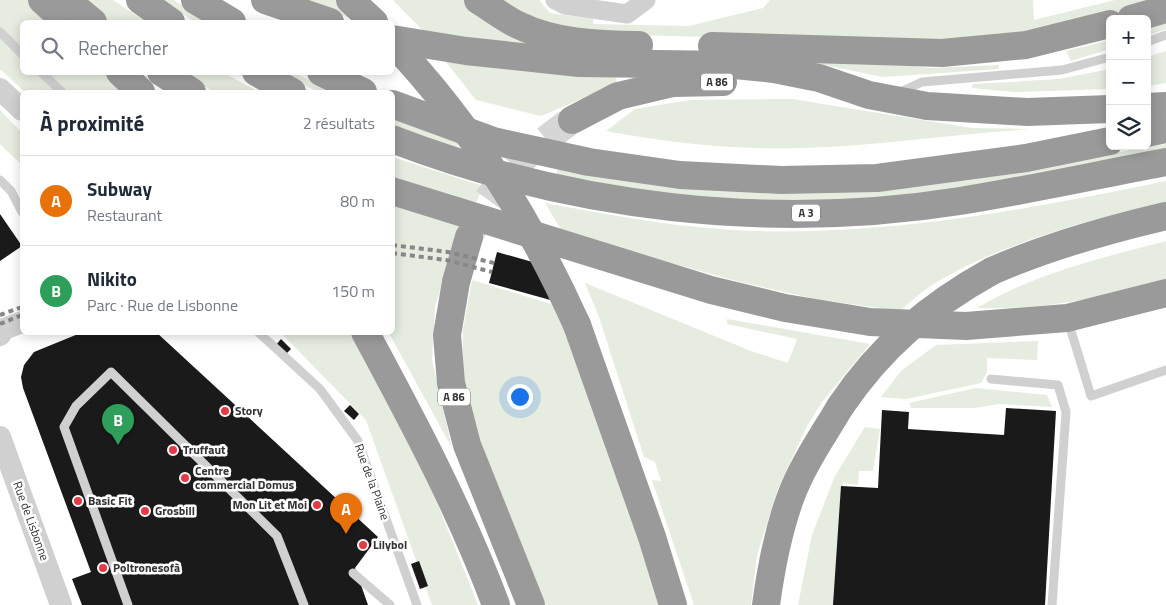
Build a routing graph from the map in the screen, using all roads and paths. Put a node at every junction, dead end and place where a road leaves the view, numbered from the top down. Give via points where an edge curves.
1 (42, 0) edge
2 (66, 0) edge
3 (140, 0) edge
4 (195, 0) edge
5 (264, 0) edge
6 (350, 0) edge
7 (478, 0) edge
8 (555, 0) edge
9 (646, 0) edge
10 (1166, 9) edge
11 (1145, 15) edge
12 (64, 20) edge
13 (91, 20) edge
14 (168, 20) edge
15 (229, 20) edge
16 (324, 20) edge
17 (372, 20) edge
18 (1106, 25) edge
19 (0, 32) edge
20 (1166, 35) edge
21 (395, 40) edge
22 (1151, 41) edge
23 (395, 43) edge
24 (20, 52) edge
25 (1106, 58) edge
26 (44, 75) edge
27 (123, 75) edge
28 (166, 75) edge
29 (261, 75) edge
30 (327, 75) edge
31 (0, 89) edge
32 (60, 90) edge
33 (139, 90) edge
34 (189, 90) edge
35 (288, 90) edge
36 (359, 90) edge
37 (878, 97) junction
38 (395, 105) edge
39 (1166, 106) edge
40 (1151, 107) edge
41 (20, 108) edge
42 (1106, 109) edge
43 (572, 120) tunnel mouth
44 (1166, 130) edge
45 (1151, 132) edge
46 (395, 140) edge
47 (1106, 142) edge
48 (1166, 162) edge
49 (0, 180) edge
50 (395, 192) edge
51 (20, 208) edge
52 (1166, 216) edge
53 (469, 237) tunnel mouth
54 (1166, 293) edge
55 (1067, 318) junction
56 (20, 323) edge
57 (0, 335) edge
58 (261, 335) edge
59 (368, 335) edge
60 (1166, 370) edge
61 (991, 379) dead end
62 (0, 437) edge
63 (353, 573) dead end
64 (61, 605) edge
65 (128, 605) edge
66 (304, 605) edge
67 (390, 605) edge
68 (417, 605) edge
69 (496, 605) edge
70 (531, 605) edge
71 (673, 605) edge
72 (766, 605) edge
73 (1052, 605) edge

1 - 12 highway
2 - 13 highway
3 - 14 highway
4 - 15 highway
5 - 16 highway
6 - 17 highway
7 - 18 highway via 526,28 560,40 606,45 942,53 1026,45
8 - 9 street via 565,5 627,14
10 - 11 highway
19 - 24 lane
20 - 22 lane
21 - 37 highway via 579,64 745,66 819,78
23 - 71 highway, bridge via 434,88 489,161 553,273 577,325
25 - 37 lane via 1062,70 922,82
26 - 32 lane
27 - 33 highway
28 - 34 highway
29 - 35 highway
30 - 36 highway
31 - 41 street
37 - 42 highway, A 86 via 927,106 1027,112
37 - 43 highway, A 86 via 757,82 673,83 618,96
38 - 47 highway via 493,141 589,162 689,176 781,180 877,178 1026,158
39 - 40 highway
44 - 45 highway
46 - 48 highway, A 3 via 447,160 573,193 664,207 766,213 854,212 959,201
49 - 51 lane via 11,191
50 - 55 highway via 711,290 785,308 870,322 966,326
52 - 72 highway, bridge via 1046,248 992,271 961,288 890,344 860,377 811,455 792,495 779,535
53 - 70 highway, A 86 via 456,282 447,335 451,383 466,445
54 - 55 highway
55 - 60 lane via 1091,396
56 - 57 street via 4,329
58 - 68 lane, Rue de la Plaine via 320,389 358,441
59 - 69 highway via 414,423 483,570
61 - 73 lane via 1058,385 1066,412
62 - 64 street, Rue de Lisbonne
63 - 67 lane
65 - 66 lane via 64,427 76,406 111,372 277,536

